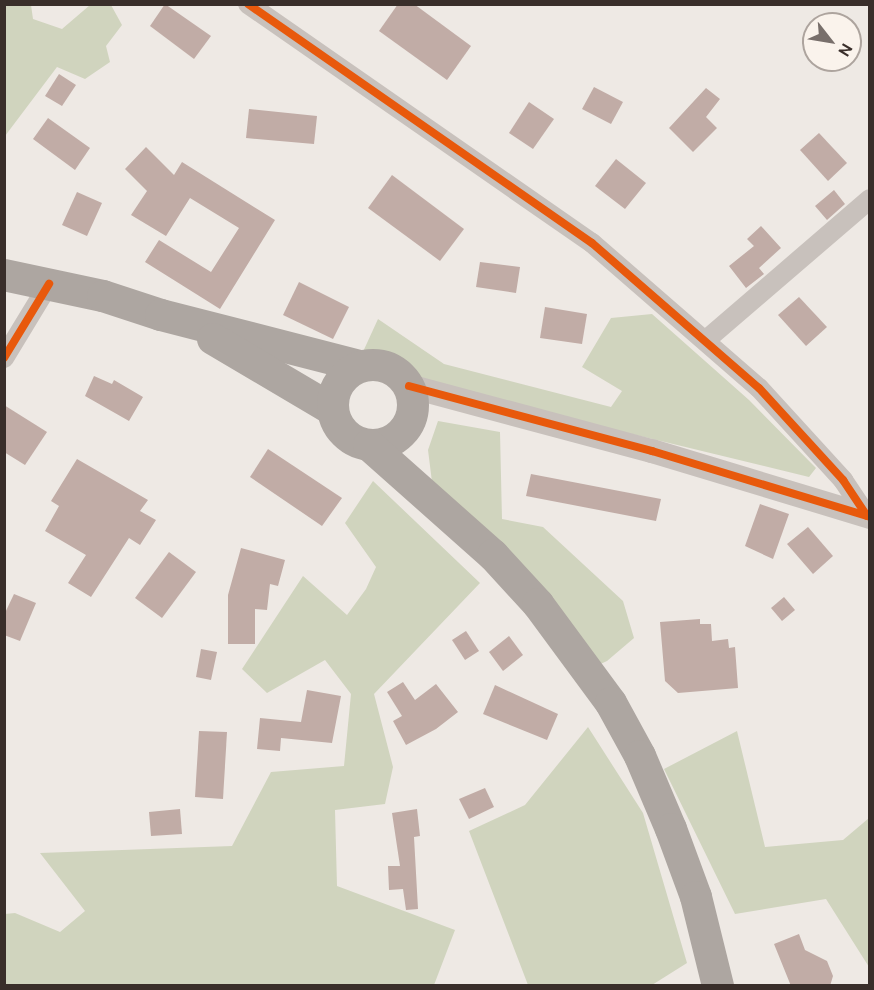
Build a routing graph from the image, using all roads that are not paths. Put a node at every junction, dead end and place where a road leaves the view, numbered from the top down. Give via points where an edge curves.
1 (248, 4) edge
2 (870, 199) edge
3 (4, 275) edge
4 (49, 284) junction
5 (182, 320) junction
6 (706, 340) junction
7 (4, 358) edge
8 (359, 366) junction
9 (409, 386) junction
10 (333, 410) junction
11 (369, 445) junction
12 (868, 517) edge
13 (718, 986) edge

1 - 6 street via 592,243
2 - 6 street
3 - 4 main road
4 - 5 main road
4 - 7 street
5 - 8 main road
5 - 10 main road
6 - 12 street via 759,388 817,451
8 - 9 main road via 377,366 396,373
8 - 10 main road via 344,376 334,392
9 - 11 main road via 414,404 411,421 387,443
9 - 12 street via 652,451
10 - 11 main road via 345,433
11 - 13 main road via 493,555 538,604 611,703 640,756 671,830 696,897

